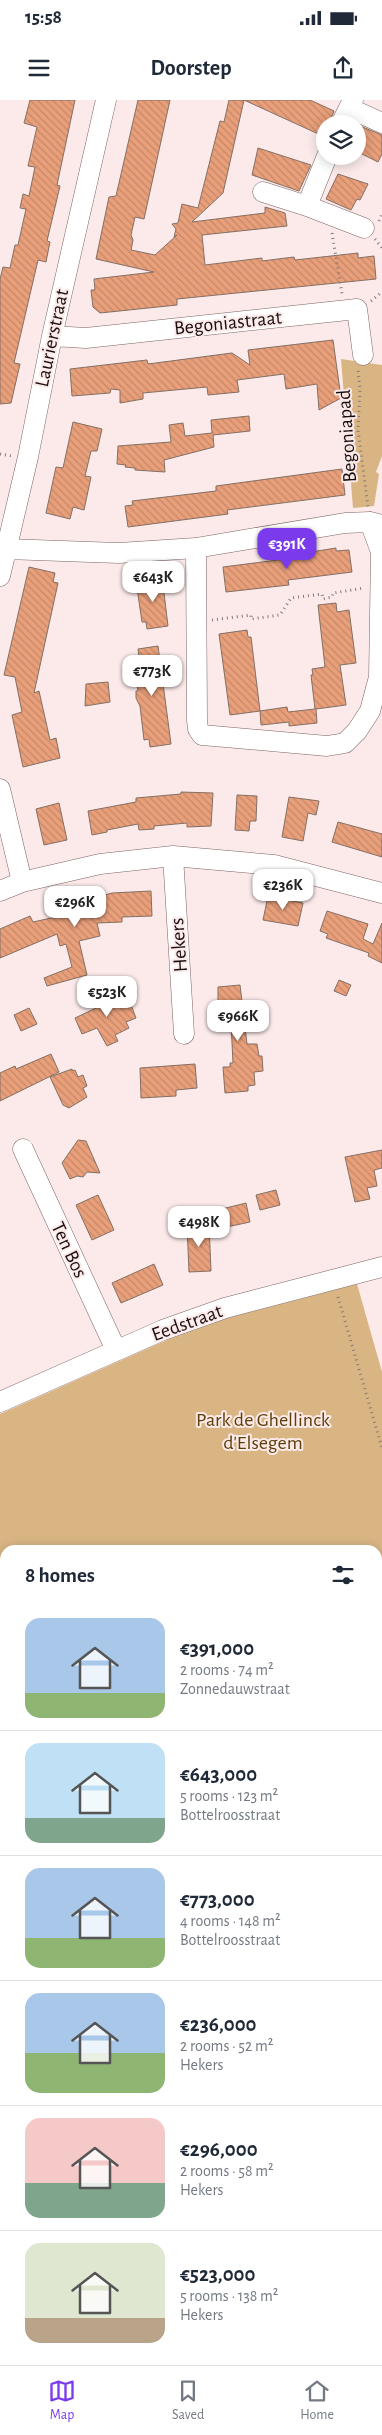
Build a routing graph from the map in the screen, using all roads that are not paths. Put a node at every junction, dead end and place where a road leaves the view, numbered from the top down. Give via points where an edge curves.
1 (106, 100) edge
2 (347, 110) edge
3 (382, 123) edge
4 (324, 165) edge
5 (263, 192) dead end
6 (307, 206) junction
7 (364, 228) dead end
8 (52, 336) junction
9 (363, 355) road end
10 (376, 524) edge
11 (196, 548) junction
12 (6, 549) junction
13 (0, 576) edge
14 (0, 789) edge
15 (173, 856) junction
16 (22, 882) junction
17 (0, 891) edge
18 (382, 893) edge
19 (184, 1034) dead end
20 (23, 1149) dead end
21 (382, 1267) edge
22 (116, 1350) junction
23 (0, 1402) edge

1 - 8 street, Laurierstraat
2 - 3 street
4 - 6 street
5 - 6 street
6 - 7 street
8 - 9 street, Begoniastraat via 86,338 357,309
8 - 12 street, Laurierstraat
10 - 11 street via 345,523
10 - 11 street via 381,552 380,677 370,712 357,731 344,743 327,746 202,735 198,729
11 - 12 street via 118,553
12 - 13 street, Laurierstraat
14 - 16 street
15 - 16 street via 100,864
15 - 18 street via 274,865
15 - 19 street, Hekers
16 - 17 street
20 - 22 street, Ten Bos
21 - 22 street, Eedstraat via 225,1308
22 - 23 street, Eedstraat

